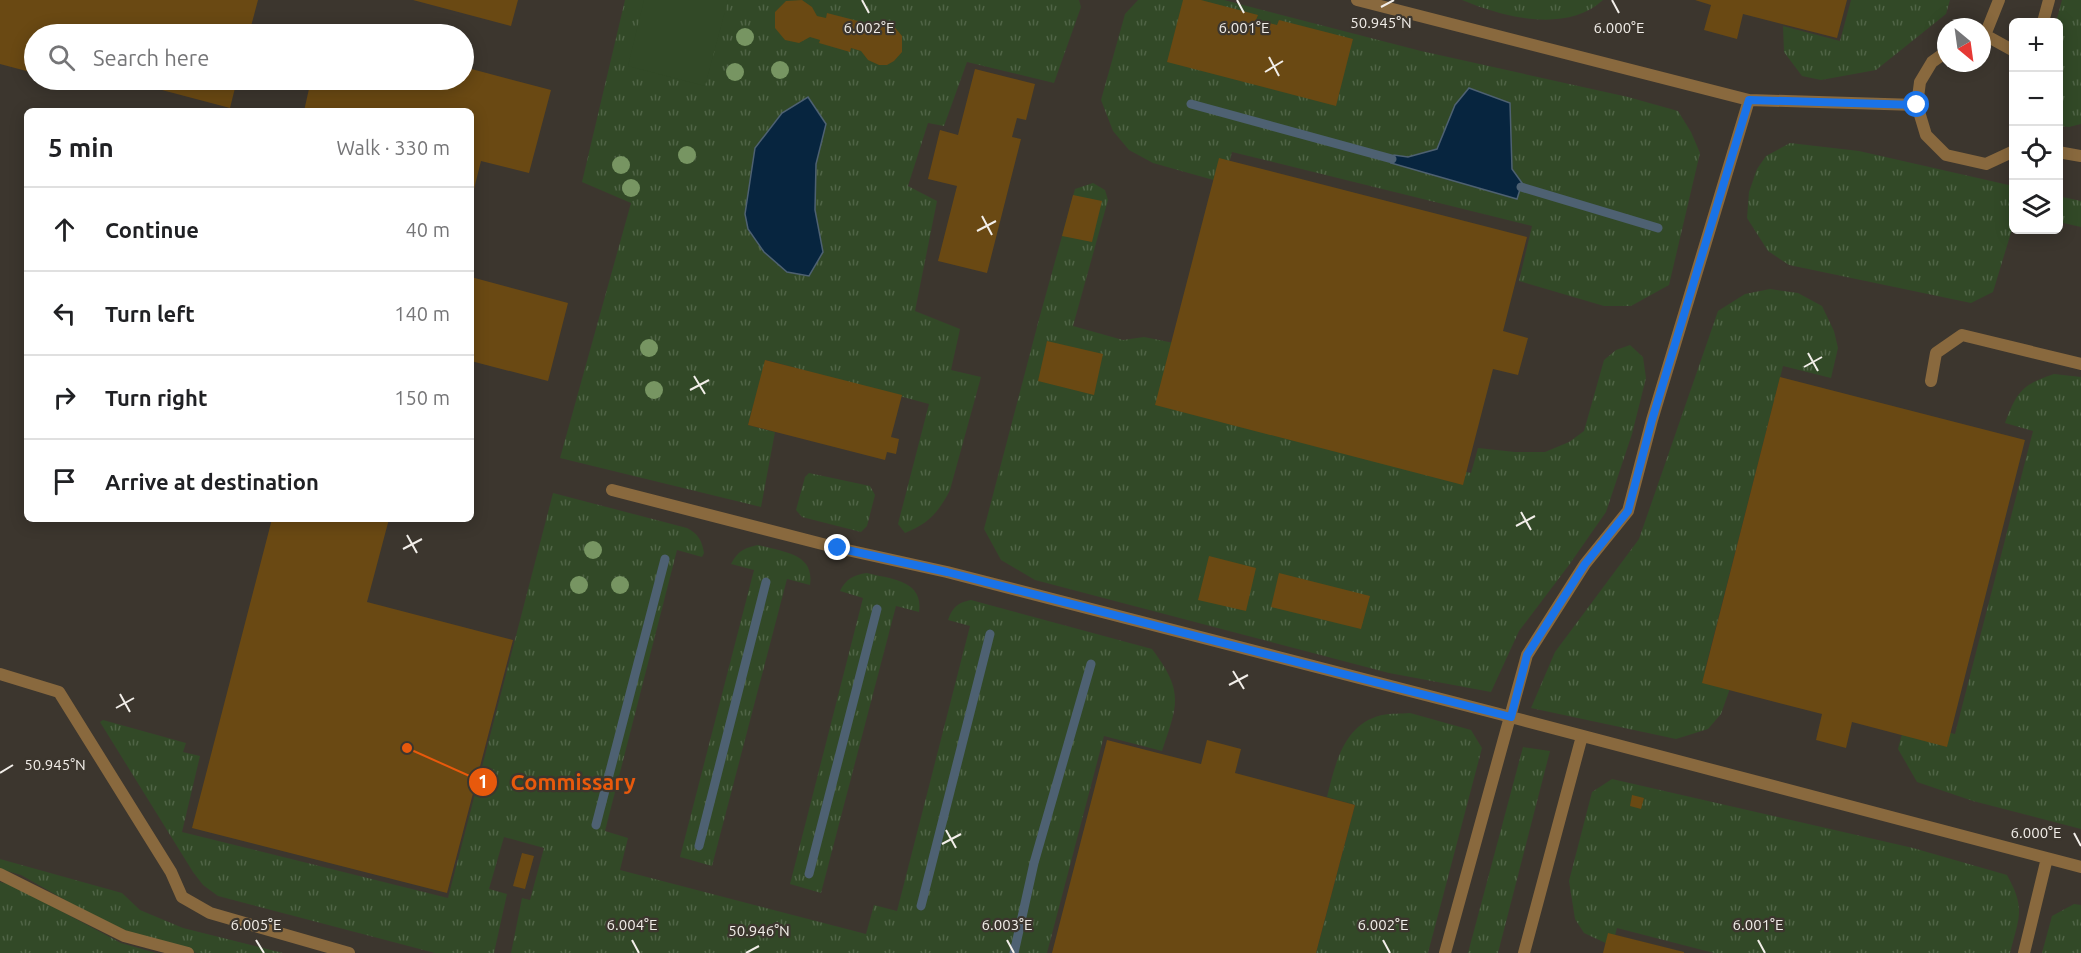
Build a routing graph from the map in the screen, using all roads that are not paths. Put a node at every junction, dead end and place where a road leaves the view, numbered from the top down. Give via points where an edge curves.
1 (1358, 0) edge
2 (2000, 0) edge
3 (2049, 0) edge
4 (1389, 4) edge
5 (2044, 18) edge
6 (1991, 20) edge
7 (1991, 39) edge
8 (2009, 49) edge
9 (1937, 58) edge
10 (1749, 100) junction
11 (1917, 105) junction
12 (2009, 153) edge
13 (2063, 153) edge
14 (2081, 156) edge
15 (2081, 364) edge
16 (1931, 381) dead end
17 (612, 490) dead end
18 (0, 674) edge
19 (1511, 717) junction
20 (1582, 736) junction
21 (2047, 858) junction
22 (2081, 867) edge
23 (0, 874) edge
24 (188, 953) edge
25 (349, 953) edge
26 (1445, 953) edge
27 (1524, 953) edge
28 (2024, 953) edge

1 - 4 lane
2 - 6 lane
3 - 5 lane
4 - 10 lane
7 - 8 lane
9 - 11 lane via 1920,82
10 - 11 lane
10 - 19 lane via 1628,511 1585,564 1527,655
11 - 12 lane via 1926,135 1946,155 1986,164
13 - 14 lane
15 - 16 lane via 1962,335 1936,353
17 - 19 lane
18 - 25 lane via 59,692 171,872 182,897 210,914
19 - 20 lane
19 - 26 lane
20 - 21 lane
20 - 27 lane
21 - 22 lane
21 - 28 lane
23 - 24 lane via 124,936

